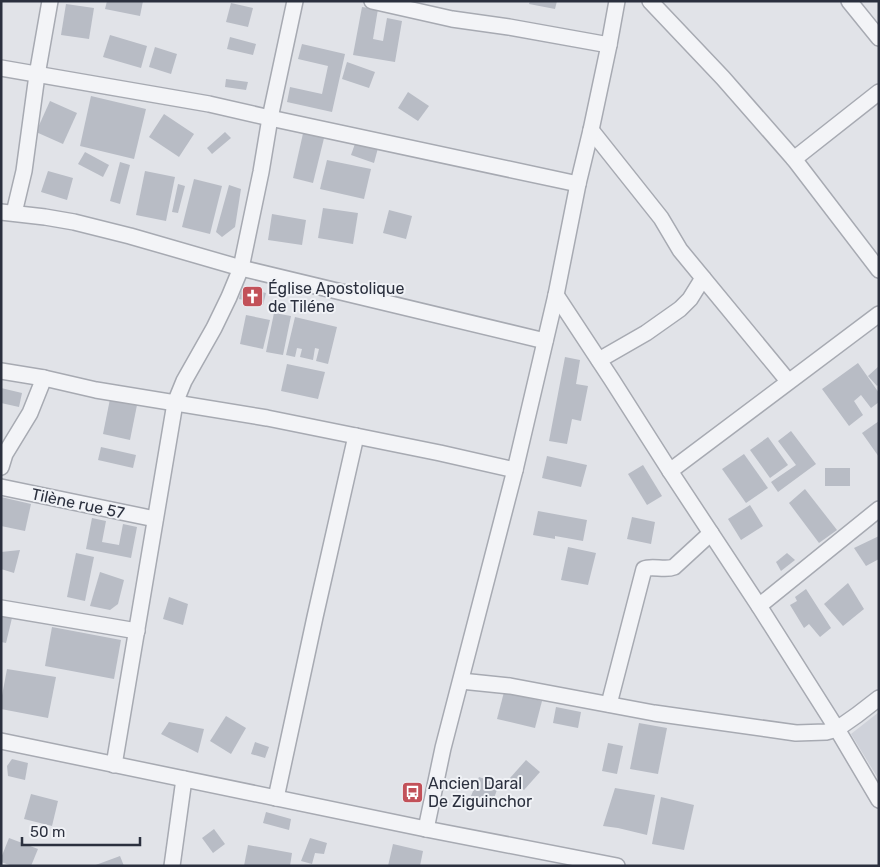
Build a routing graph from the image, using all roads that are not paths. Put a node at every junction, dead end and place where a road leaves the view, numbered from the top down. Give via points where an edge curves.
1 (50, 1) edge
2 (295, 1) edge
3 (372, 1) edge
4 (617, 1) edge
5 (650, 1) edge
6 (849, 1) edge
7 (879, 38) edge
8 (609, 45) junction
9 (1, 68) edge
10 (37, 75) junction
11 (879, 92) edge
12 (270, 118) junction
13 (591, 130) junction
14 (794, 160) junction
15 (578, 184) junction
16 (8, 212) edge
17 (241, 268) junction
18 (879, 270) edge
19 (703, 278) junction
20 (556, 295) junction
21 (879, 314) edge
22 (545, 341) junction
23 (599, 360) junction
24 (1, 371) edge
25 (44, 378) junction
26 (788, 381) junction
27 (175, 403) junction
28 (356, 436) junction
29 (1, 467) edge
30 (515, 470) junction
31 (670, 471) junction
32 (1, 487) edge
33 (879, 509) edge
34 (155, 519) junction
35 (711, 533) junction
36 (759, 606) junction
37 (1, 608) edge
38 (137, 631) junction
39 (461, 681) junction
40 (879, 698) edge
41 (608, 704) junction
42 (837, 729) junction
43 (1, 741) edge
44 (114, 765) junction
45 (184, 780) junction
46 (276, 798) junction
47 (879, 800) edge
48 (426, 829) junction
49 (578, 862) edge
50 (172, 866) edge
51 (617, 866) edge

1 - 10 street
2 - 12 street
3 - 8 street
4 - 8 street
5 - 14 street
6 - 7 street
8 - 13 street
9 - 10 street
10 - 12 street via 199,102
10 - 16 street via 24,171
11 - 14 street
12 - 15 street
12 - 17 street
13 - 15 street
13 - 19 street via 661,218 680,250
14 - 18 street
15 - 20 street
16 - 17 street via 64,220
17 - 22 street
17 - 27 street
19 - 23 street via 680,309
19 - 26 street
20 - 22 street
20 - 23 street
21 - 26 street
22 - 30 street
23 - 31 street
24 - 25 street
25 - 27 street
25 - 29 street via 30,413 5,454
26 - 31 street
27 - 28 street
27 - 34 street
28 - 30 street
28 - 46 street
30 - 39 street
31 - 35 street
32 - 34 street, Tilène rue 57
33 - 36 street
34 - 38 street
35 - 36 street
35 - 41 street via 674,567 644,569
36 - 42 street
37 - 38 street
38 - 44 street
39 - 41 street via 510,686
39 - 48 street
40 - 42 street
41 - 42 street via 796,733
42 - 47 street
43 - 44 street
44 - 45 street
45 - 46 street
45 - 50 street
46 - 48 street
48 - 49 street
49 - 51 street

